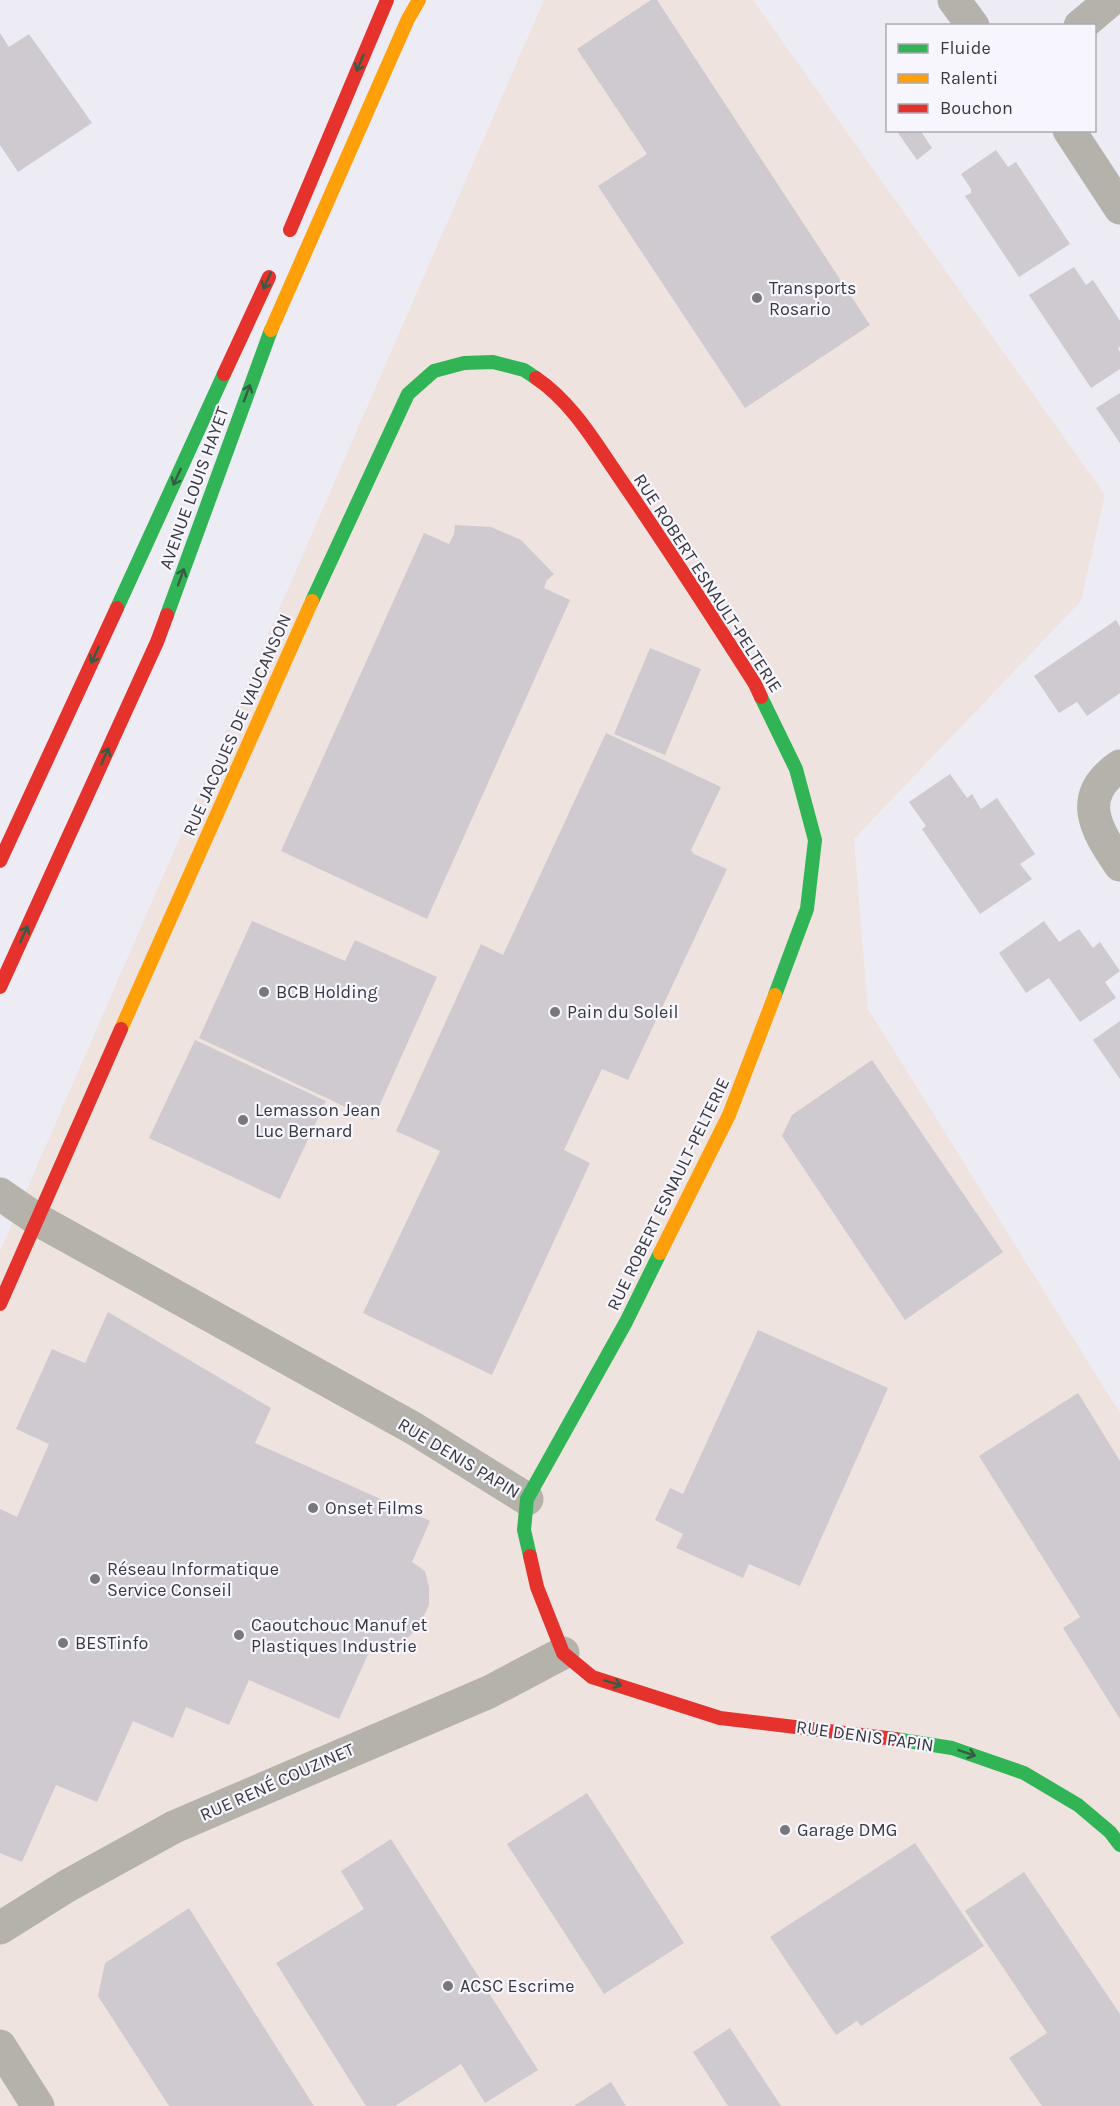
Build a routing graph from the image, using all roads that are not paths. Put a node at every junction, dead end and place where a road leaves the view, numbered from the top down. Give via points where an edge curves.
1 (387, 0) edge
2 (419, 0) edge
3 (954, 0) edge
4 (1111, 0) edge
5 (972, 24) edge
6 (1082, 24) edge
7 (1070, 132) edge
8 (1120, 207) edge
9 (285, 239) dead end
10 (276, 261) dead end
11 (554, 390) joint
12 (1120, 766) edge
13 (0, 861) edge
14 (1120, 865) edge
15 (0, 987) edge
16 (0, 1194) edge
17 (38, 1221) junction
18 (0, 1304) edge
19 (527, 1499) junction
20 (563, 1653) junction
21 (1120, 1845) edge
22 (0, 1928) edge
23 (0, 2046) edge
24 (38, 2106) edge

1 -> 9 street
15 -> 2 street, AVENUE LOUIS HAYET via 157,642 276,316
3 - 5 street
4 - 6 street
7 - 8 street
10 -> 13 street, AVENUE LOUIS HAYET
11 - 17 street, RUE JACQUES DE VAUCANSON via 524,370 493,362 464,363 434,372 408,394 264,706
11 - 19 street, RUE ROBERT ESNAULT-PELTERIE via 673,555 755,684 796,769 815,840 807,909 729,1115 626,1322
12 - 14 street via 1096,790 1092,810 1103,841
16 - 17 street, RUE DENIS PAPIN
17 - 18 street, RUE JACQUES DE VAUCANSON
17 - 19 street, RUE DENIS PAPIN via 413,1428
19 - 20 street, RUE DENIS PAPIN via 524,1530 537,1587
20 -> 21 street, RUE DENIS PAPIN via 592,1677 720,1718 952,1748 1024,1773 1078,1805
20 - 22 street, RUE RENÉ COUZINET via 489,1692 174,1827
23 - 24 street

